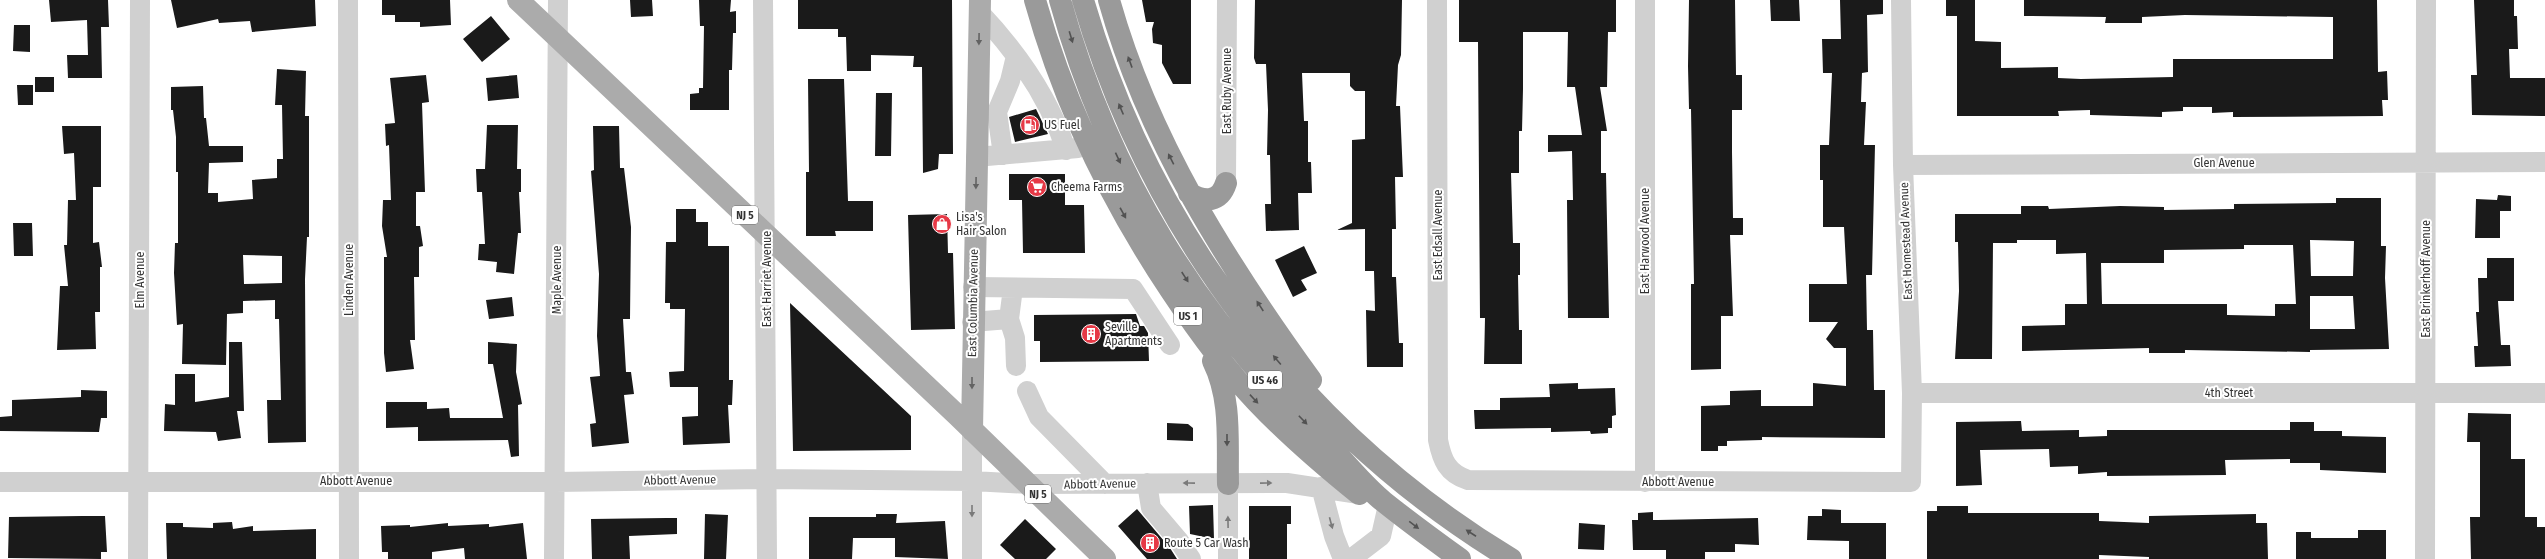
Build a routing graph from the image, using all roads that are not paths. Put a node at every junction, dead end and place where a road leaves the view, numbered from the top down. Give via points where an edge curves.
1 (140, 0) edge
2 (348, 0) edge
3 (518, 0) edge
4 (558, 0) edge
5 (763, 0) edge
6 (1035, 0) edge
7 (1060, 0) edge
8 (1083, 0) edge
9 (1109, 0) edge
10 (1227, 0) edge
11 (1437, 0) edge
12 (1645, 0) edge
13 (1902, 0) edge
14 (2426, 0) edge
15 (980, 6) edge
16 (557, 37) junction
17 (1016, 56) junction
18 (1088, 146) junction
19 (1066, 150) junction
20 (1003, 155) junction
21 (976, 157) junction
22 (2427, 162) junction
23 (2545, 162) edge
24 (1903, 165) junction
25 (1226, 183) joint
26 (1189, 193) junction
27 (767, 235) junction
28 (973, 287) junction
29 (1013, 288) junction
30 (1009, 319) junction
31 (972, 322) junction
32 (1194, 324) junction
33 (1170, 345) dead end
34 (1016, 366) dead end
35 (1027, 391) dead end
36 (2426, 392) junction
37 (2545, 392) edge
38 (1912, 393) junction
39 (972, 430) junction
40 (1354, 438) junction
41 (1448, 468) joint
42 (767, 479) junction
43 (349, 481) junction
44 (972, 481) junction
45 (0, 482) edge
46 (139, 482) junction
47 (556, 482) junction
48 (1645, 482) junction
49 (1911, 482) joint
50 (1147, 483) junction
51 (1028, 484) junction
52 (1106, 484) junction
53 (1228, 484) junction
54 (1321, 487) junction
55 (1359, 494) junction
56 (1385, 503) junction
57 (1511, 557) edge
58 (138, 559) edge
59 (349, 559) edge
60 (554, 559) edge
61 (767, 559) edge
62 (972, 559) edge
63 (1105, 559) edge
64 (1191, 559) edge
65 (1228, 559) edge
66 (1343, 559) edge
67 (1351, 559) edge
68 (1460, 559) edge
69 (2426, 559) edge

1 - 46 street, Elm Avenue
2 - 43 street, Linden Avenue
3 - 16 main road, NJ 5
4 - 16 street, Maple Avenue
5 - 27 street, East Harriet Avenue
6 - 18 highway, US 1 via 1059,77
7 -> 56 highway, US 46 via 1084,76 1109,138 1137,197 1168,251 1208,311 1249,362
40 -> 8 highway, US 46 via 1304,390 1273,355 1218,286 1187,238 1150,173 1123,113
26 -> 9 highway via 1142,93
10 - 25 street, East Ruby Avenue
11 - 41 street, East Edsall Avenue via 1438,440 1442,459
12 - 48 street, East Harwood Avenue
13 - 24 street, East Homestead Avenue
14 - 22 street, East Brinkerhoff Avenue
15 - 17 street
15 -> 21 main road, East Columbia Avenue
16 - 27 main road, NJ 5
16 - 47 street, Maple Avenue
17 - 19 street via 1042,92
17 - 20 street via 1010,81 997,112
18 - 19 street
18 -> 32 highway, US 1 via 1130,225
19 - 20 street
20 - 21 street
21 -> 28 main road, East Columbia Avenue
22 - 23 street, Glen Avenue
22 - 24 street, Glen Avenue
22 - 36 street, East Brinkerhoff Avenue
24 - 38 street, East Homestead Avenue
25 - 26 highway via 1220,195 1209,200 1199,199
40 -> 26 highway via 1265,315
27 - 39 main road, NJ 5
27 - 42 street, East Harriet Avenue
28 - 29 street
28 - 31 main road, East Columbia Avenue
29 - 30 street
29 - 33 street via 1133,289
30 - 31 street
30 - 34 street via 1014,338
31 -> 39 main road, East Columbia Avenue
32 -> 53 highway via 1225,392
32 -> 55 highway, US 1 via 1255,401 1302,446
35 - 52 street via 1039,417
36 - 37 street, 4th Street
36 - 38 street, 4th Street
36 - 69 street, East Brinkerhoff Avenue
38 - 49 street, East Homestead Avenue
39 - 44 street, East Columbia Avenue
39 - 51 main road, NJ 5
57 -> 40 highway via 1430,504
41 - 48 street, Abbott Avenue via 1457,476 1468,480
42 - 44 street, Abbott Avenue
42 - 47 street, Abbott Avenue
42 - 61 street, East Harriet Avenue
43 - 46 street, Abbott Avenue
43 - 47 street, Abbott Avenue
43 - 59 street, Linden Avenue
44 - 51 street, Abbott Avenue
44 -> 62 street, East Columbia Avenue
45 - 46 street, Abbott Avenue
46 - 58 street, Elm Avenue
47 - 60 street, Maple Avenue
48 - 49 street, Abbott Avenue
50 - 52 street, Abbott Avenue
53 -> 50 street, Abbott Avenue
50 - 64 street via 1151,508
51 - 52 street, Abbott Avenue
51 - 63 main road, NJ 5
53 -> 54 street, Abbott Avenue via 1287,483
65 -> 53 street
54 - 55 street, Abbott Avenue
54 -> 66 street
55 - 56 highway, US 1
56 - 67 street via 1381,536
56 -> 68 highway, US 1

